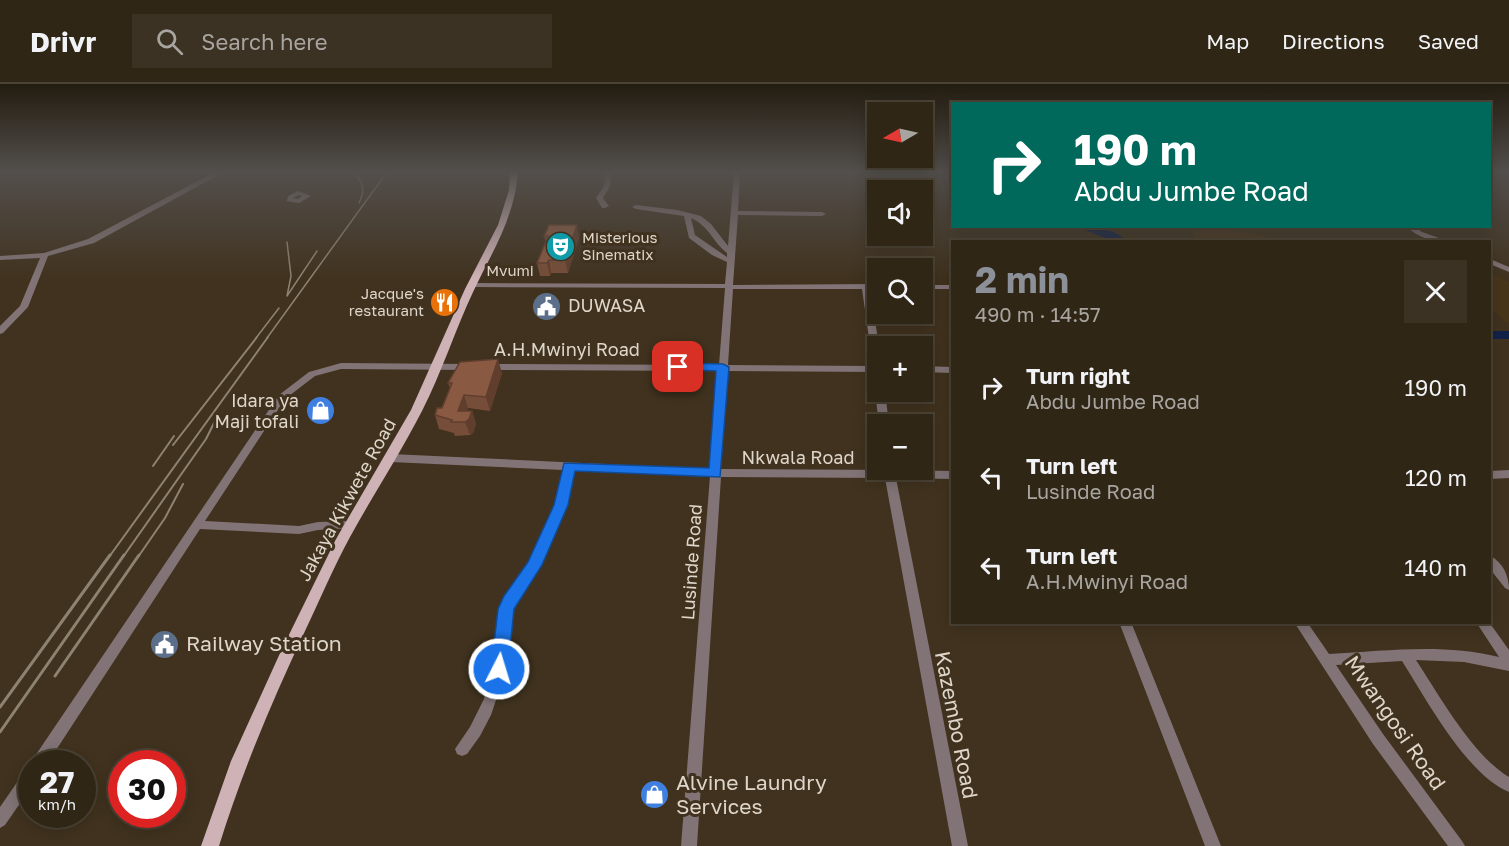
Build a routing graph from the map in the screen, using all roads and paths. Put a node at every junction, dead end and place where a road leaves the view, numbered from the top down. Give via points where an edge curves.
1 (155, 208) edge
2 (509, 208) edge
3 (640, 208) edge
4 (736, 208) edge
5 (733, 213) junction
6 (822, 214) dead end
7 (687, 215) junction
8 (1411, 228) edge
9 (1440, 240) edge
10 (45, 255) junction
11 (730, 256) junction
12 (0, 258) edge
13 (1491, 261) edge
14 (1509, 270) edge
15 (471, 285) junction
16 (728, 286) junction
17 (866, 286) joint
18 (933, 287) edge
19 (951, 287) edge
20 (0, 331) edge
21 (873, 336) edge
22 (437, 367) junction
23 (723, 367) junction
24 (867, 369) edge
25 (933, 369) edge
26 (951, 370) edge
27 (391, 458) junction
28 (569, 466) junction
29 (867, 472) edge
30 (715, 473) junction
31 (933, 474) edge
32 (1509, 474) edge
33 (951, 475) edge
34 (1491, 475) edge
35 (891, 480) edge
36 (196, 525) junction
37 (349, 525) junction
38 (1491, 562) edge
39 (1509, 585) edge
40 (1126, 624) edge
41 (1301, 624) edge
42 (1483, 624) edge
43 (1495, 641) junction
44 (1406, 656) junction
45 (1474, 656) junction
46 (1326, 660) junction
47 (1509, 663) edge
48 (462, 748) dead end
49 (47, 750) edge
50 (1509, 786) edge
51 (18, 794) edge
52 (0, 820) edge
53 (210, 846) edge
54 (689, 846) edge
55 (960, 846) edge
56 (1213, 846) edge
57 (1457, 846) edge

1 - 10 street via 92,241
2 - 15 main road, Jakaya Kikwete Road
3 - 7 street
4 - 5 street, Lusinde Road
5 - 6 street
5 - 11 street, Lusinde Road
7 - 11 street via 700,219 716,233
7 - 11 street via 692,236 719,258
8 - 9 street
10 - 12 street
10 - 20 street via 24,307
11 - 16 street, Lusinde Road
13 - 14 street
15 - 16 street, Mvumi
15 - 22 main road, Jakaya Kikwete Road
16 - 17 street, Mvumi
16 - 23 street, Lusinde Road
17 - 21 street
18 - 19 street
22 - 23 street, A.H.Mwinyi Road
22 - 27 main road, Jakaya Kikwete Road
22 - 36 street, A.H.Mwinyi Road via 341,366 312,374 282,397
23 - 24 street, A.H.Mwinyi Road
23 - 30 street, Lusinde Road
25 - 26 street
27 - 28 street, Nkwala Road
27 - 37 main road, Jakaya Kikwete Road
28 - 30 street, Nkwala Road
28 - 48 street via 561,505 534,565 506,609 492,698 479,730
29 - 30 street, Nkwala Road
30 - 54 street, Lusinde Road
31 - 33 street, Nkwala Road
32 - 34 street
35 - 55 street, Kazembo Road
36 - 37 street via 298,530
36 - 49 street, A.H.Mwinyi Road
37 - 53 main road, Jakaya Kikwete Road via 245,745
38 - 39 street
40 - 56 street
41 - 46 street, Mwangosi Road
42 - 43 street
43 - 45 street via 1489,652
43 - 47 street
44 - 45 street
44 - 46 street
44 - 50 street via 1480,761
45 - 47 street
46 - 57 street, Mwangosi Road
51 - 52 street

